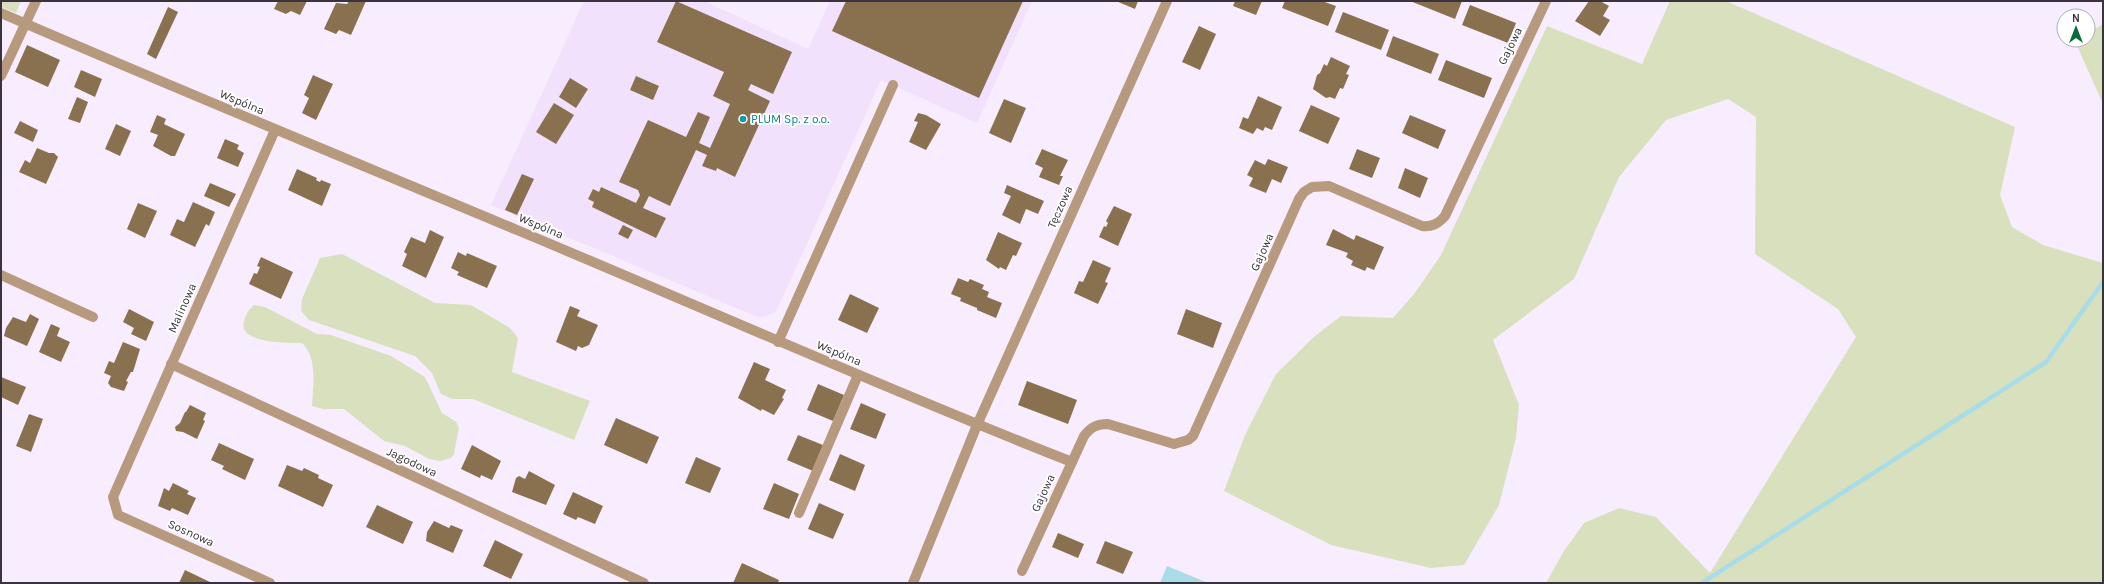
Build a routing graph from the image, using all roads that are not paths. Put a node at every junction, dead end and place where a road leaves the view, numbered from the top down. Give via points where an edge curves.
1 (36, 1) edge
2 (1168, 1) edge
3 (1546, 1) edge
4 (1, 13) edge
5 (25, 23) junction
6 (1, 76) edge
7 (893, 85) dead end
8 (275, 130) junction
9 (1, 275) edge
10 (93, 317) dead end
11 (778, 342) junction
12 (170, 364) junction
13 (858, 375) junction
14 (977, 425) junction
15 (1072, 462) junction
16 (113, 497) joint
17 (799, 512) dead end
18 (1022, 571) dead end
19 (270, 583) edge
20 (644, 583) edge
21 (913, 583) edge

1 - 5 street
2 - 14 street, Tęczowa
3 - 15 street, Gajowa via 1441,221 1435,225 1422,226 1329,186 1312,187 1299,199 1193,436 1174,444 1101,424 1088,430
4 - 5 street, Wspólna
5 - 6 street
5 - 8 street, Wspólna
7 - 11 street
8 - 11 street, Wspólna
8 - 12 street, Malinowa
9 - 10 street
11 - 13 street, Wspólna
12 - 16 street, Malinowa
12 - 20 street, Jagodowa
13 - 14 street, Wspólna
13 - 17 street
14 - 15 street, Wspólna
14 - 21 street, Tęczowa
15 - 18 street, Gajowa
16 - 19 street, Sosnowa via 118,515

